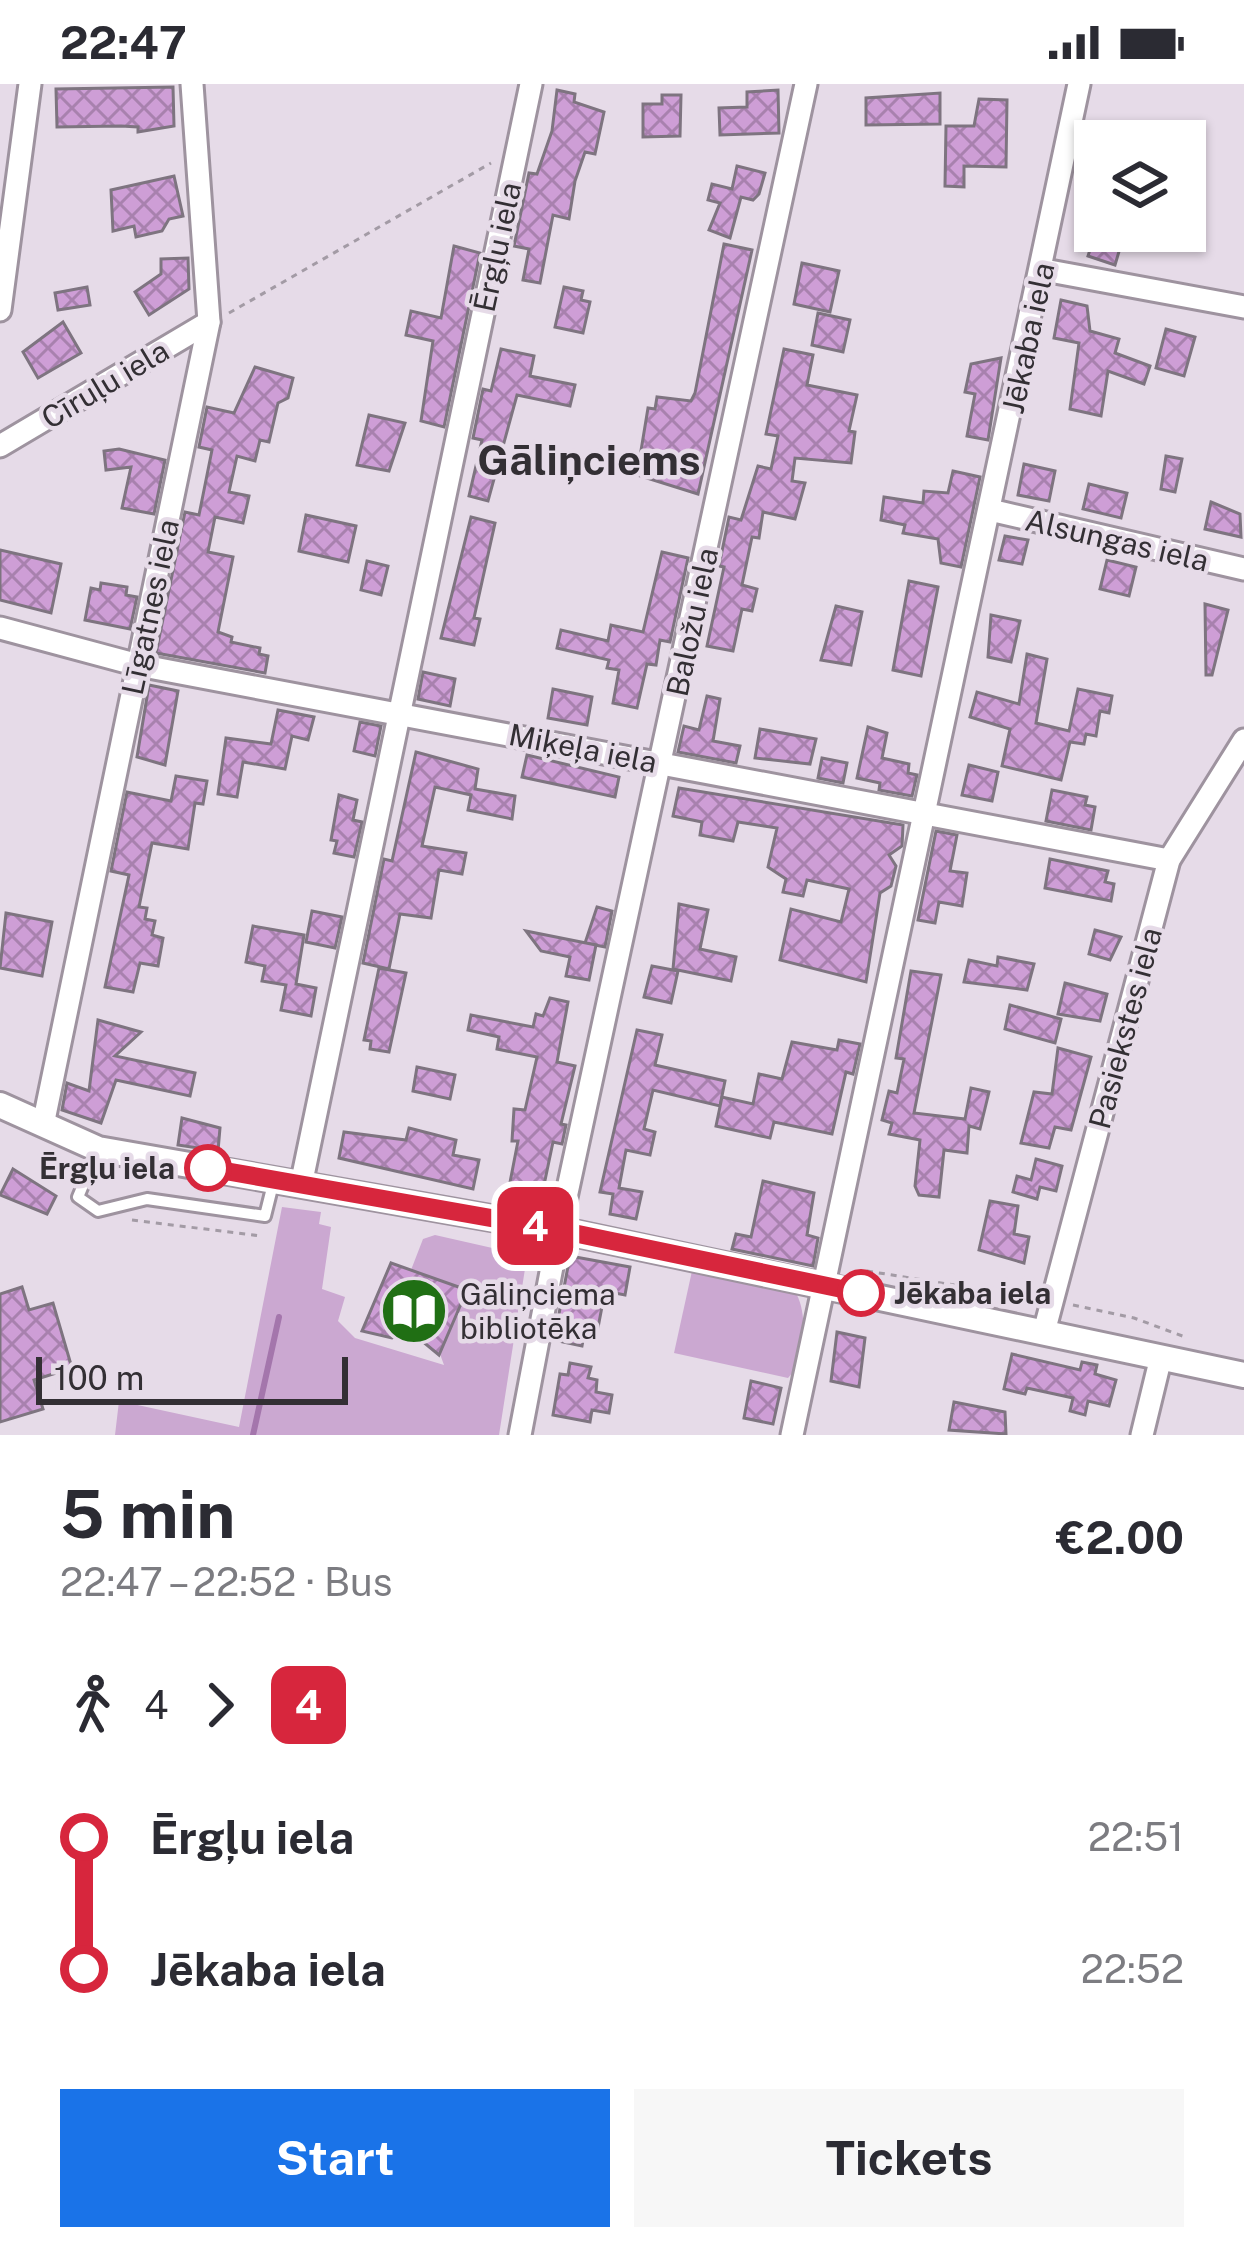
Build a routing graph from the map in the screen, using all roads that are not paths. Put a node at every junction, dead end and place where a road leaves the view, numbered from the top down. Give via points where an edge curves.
1 (31, 84) edge
2 (192, 84) edge
3 (530, 84) edge
4 (806, 84) edge
5 (1079, 84) edge
6 (1044, 270) junction
7 (1239, 306) edge
8 (0, 310) edge
9 (209, 322) junction
10 (0, 446) edge
11 (990, 510) junction
12 (1244, 569) edge
13 (0, 628) edge
14 (138, 665) junction
15 (399, 712) junction
16 (1244, 740) edge
17 (662, 764) junction
18 (926, 814) junction
19 (1169, 860) junction
20 (0, 1105) edge
21 (43, 1125) junction
22 (98, 1149) junction
23 (274, 1180) junction
24 (301, 1185) junction
25 (559, 1230) junction
26 (821, 1285) junction
27 (1044, 1332) junction
28 (1160, 1357) junction
29 (1244, 1375) edge
30 (520, 1435) edge
31 (792, 1435) edge
32 (1142, 1435) edge

1 - 8 street
2 - 9 street, Līgatnes iela
3 - 15 street, Ērgļu iela
4 - 17 street, Baložu iela
5 - 6 street, Jēkaba iela
6 - 7 street
6 - 11 street, Jēkaba iela
9 - 10 street, Cīruļu iela
9 - 14 street, Līgatnes iela
11 - 12 street, Alsungas iela
11 - 18 street, Jēkaba iela
13 - 14 street, Miķeļa iela
14 - 15 street, Miķeļa iela
14 - 21 street, Līgatnes iela
15 - 17 street, Miķeļa iela
15 - 24 street, Ērgļu iela
16 - 19 street, Pasiekstes iela
17 - 18 street, Miķeļa iela
17 - 25 street, Baložu iela
18 - 19 street, Miķeļa iela
18 - 26 street, Jēkaba iela
19 - 27 street, Pasiekstes iela
20 - 21 street
21 - 22 street
22 - 23 street
22 - 23 lane via 78,1197 98,1211 147,1199 265,1216
23 - 24 street
24 - 25 street
25 - 26 street
25 - 30 street, Baložu iela
26 - 27 street
26 - 31 street, Jēkaba iela
27 - 28 street
28 - 29 street
28 - 32 street

